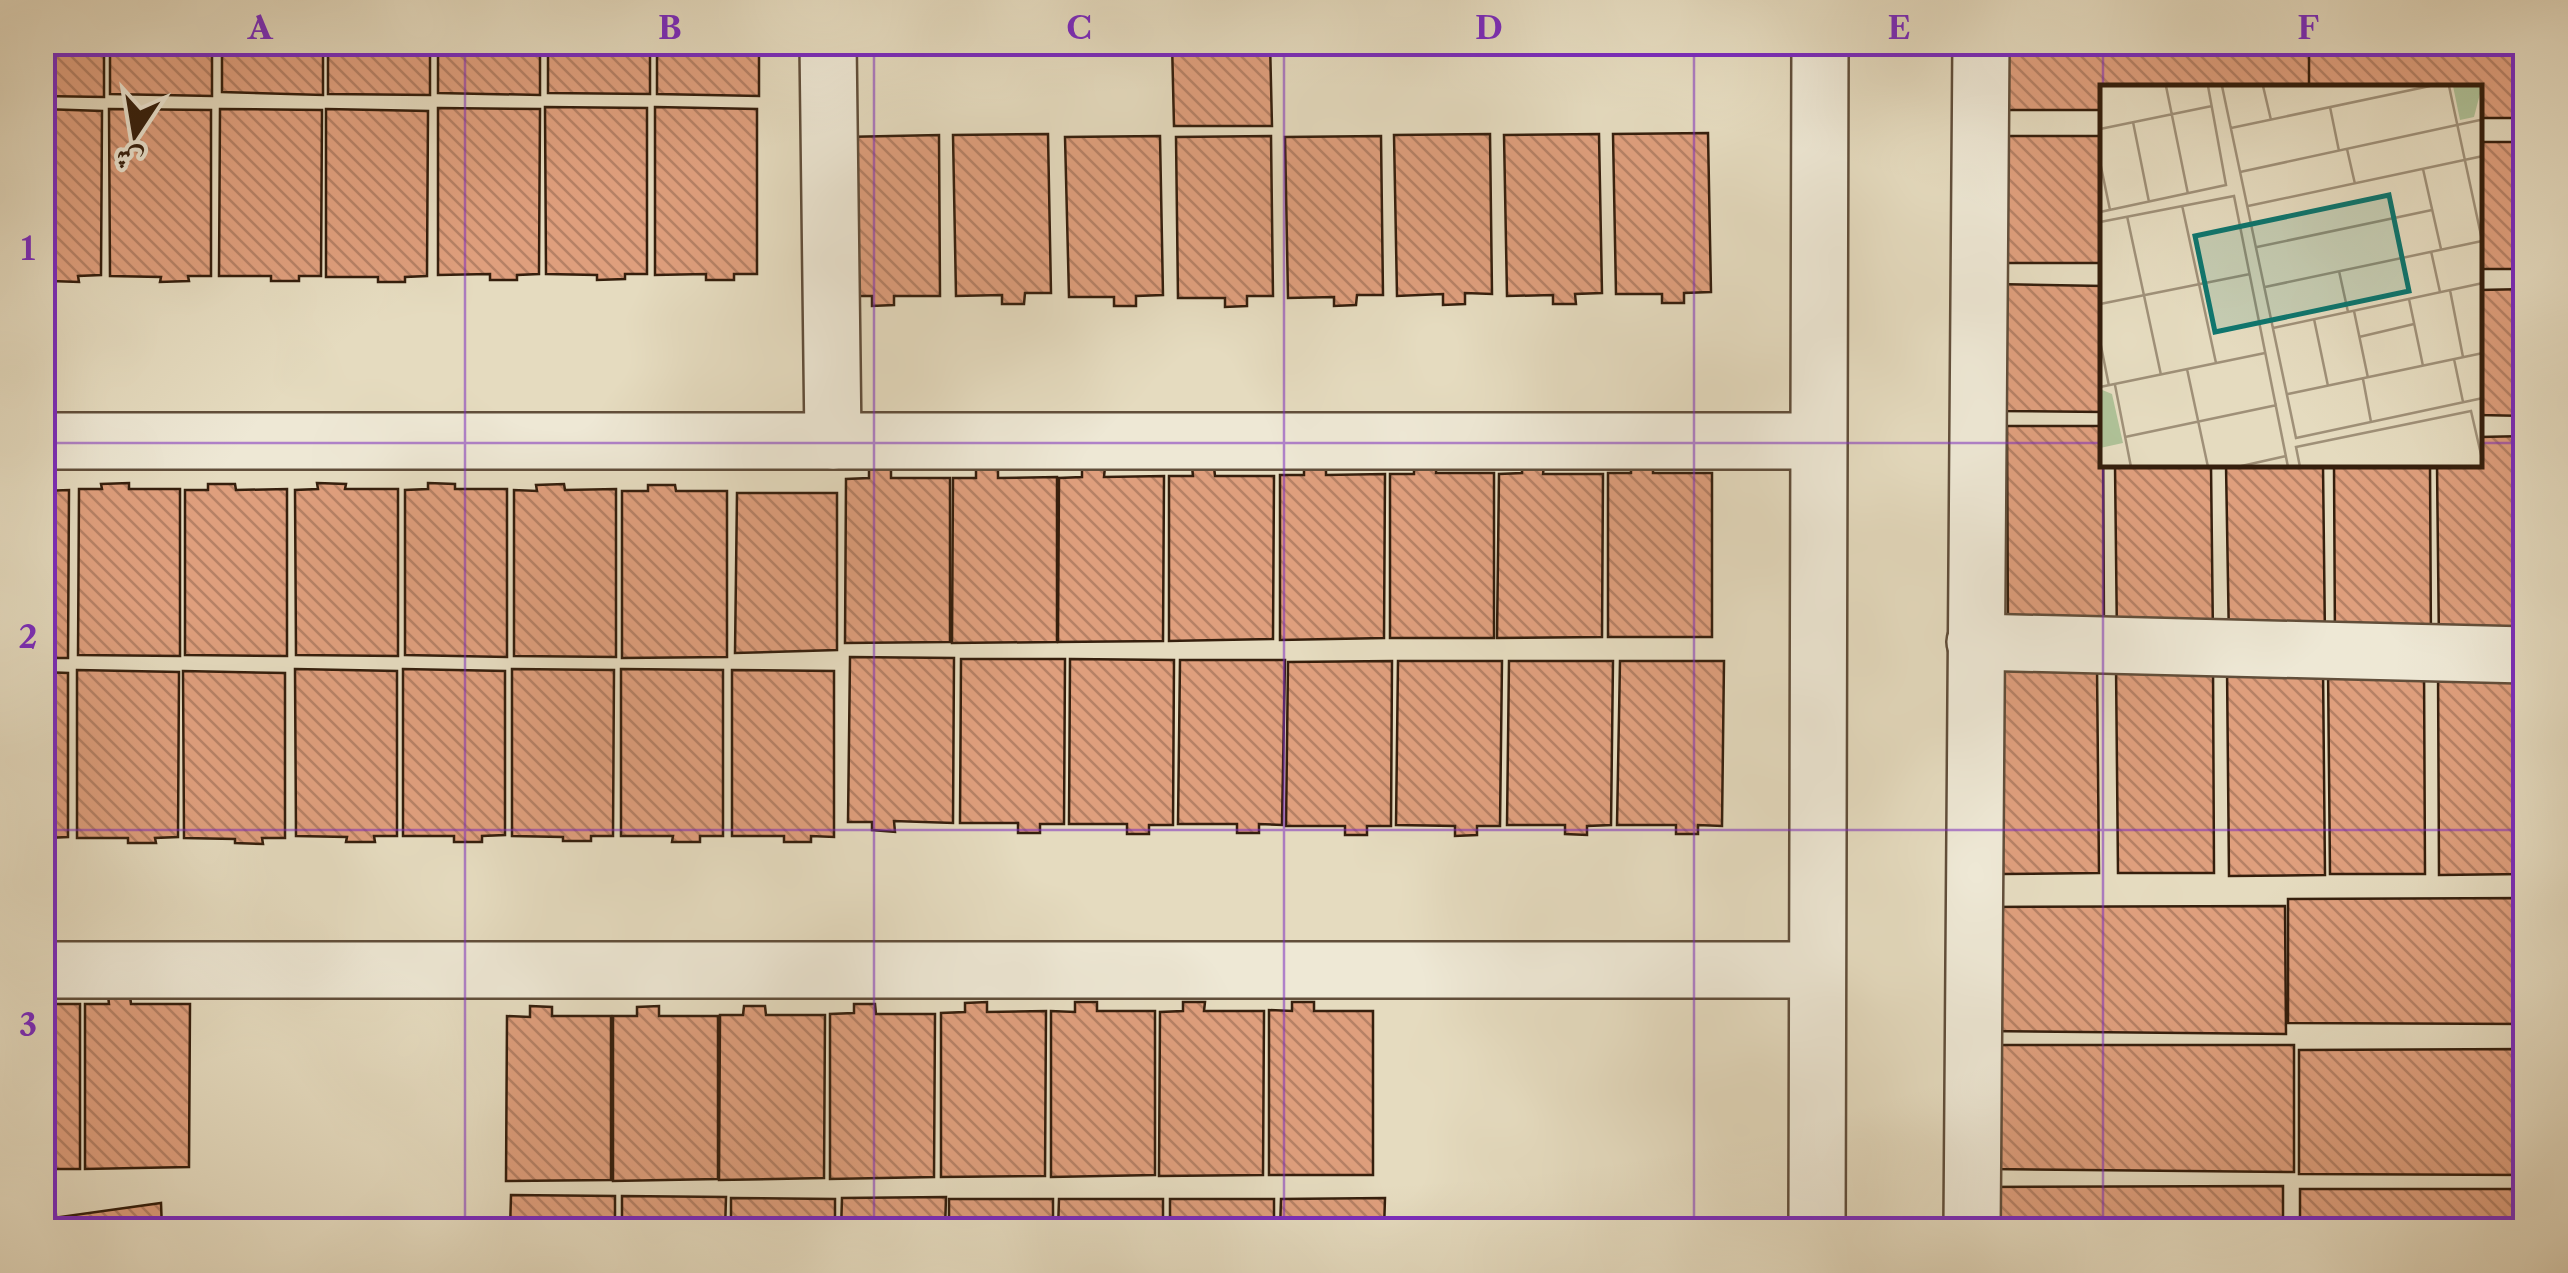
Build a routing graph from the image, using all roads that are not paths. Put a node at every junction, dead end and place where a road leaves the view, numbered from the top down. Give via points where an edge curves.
1 (828, 42) edge
2 (1820, 42) edge
3 (1981, 42) edge
4 (42, 441) edge
5 (832, 441) junction
6 (1818, 441) junction
7 (1975, 642) junction
8 (2526, 656) edge
9 (42, 970) edge
10 (1816, 970) junction
11 (1817, 1230) edge
12 (1972, 1230) edge

1 - 5 street
2 - 6 street
3 - 7 street
4 - 5 street
5 - 6 street
6 - 10 street
7 - 8 street
7 - 12 street
9 - 10 street
10 - 11 street

